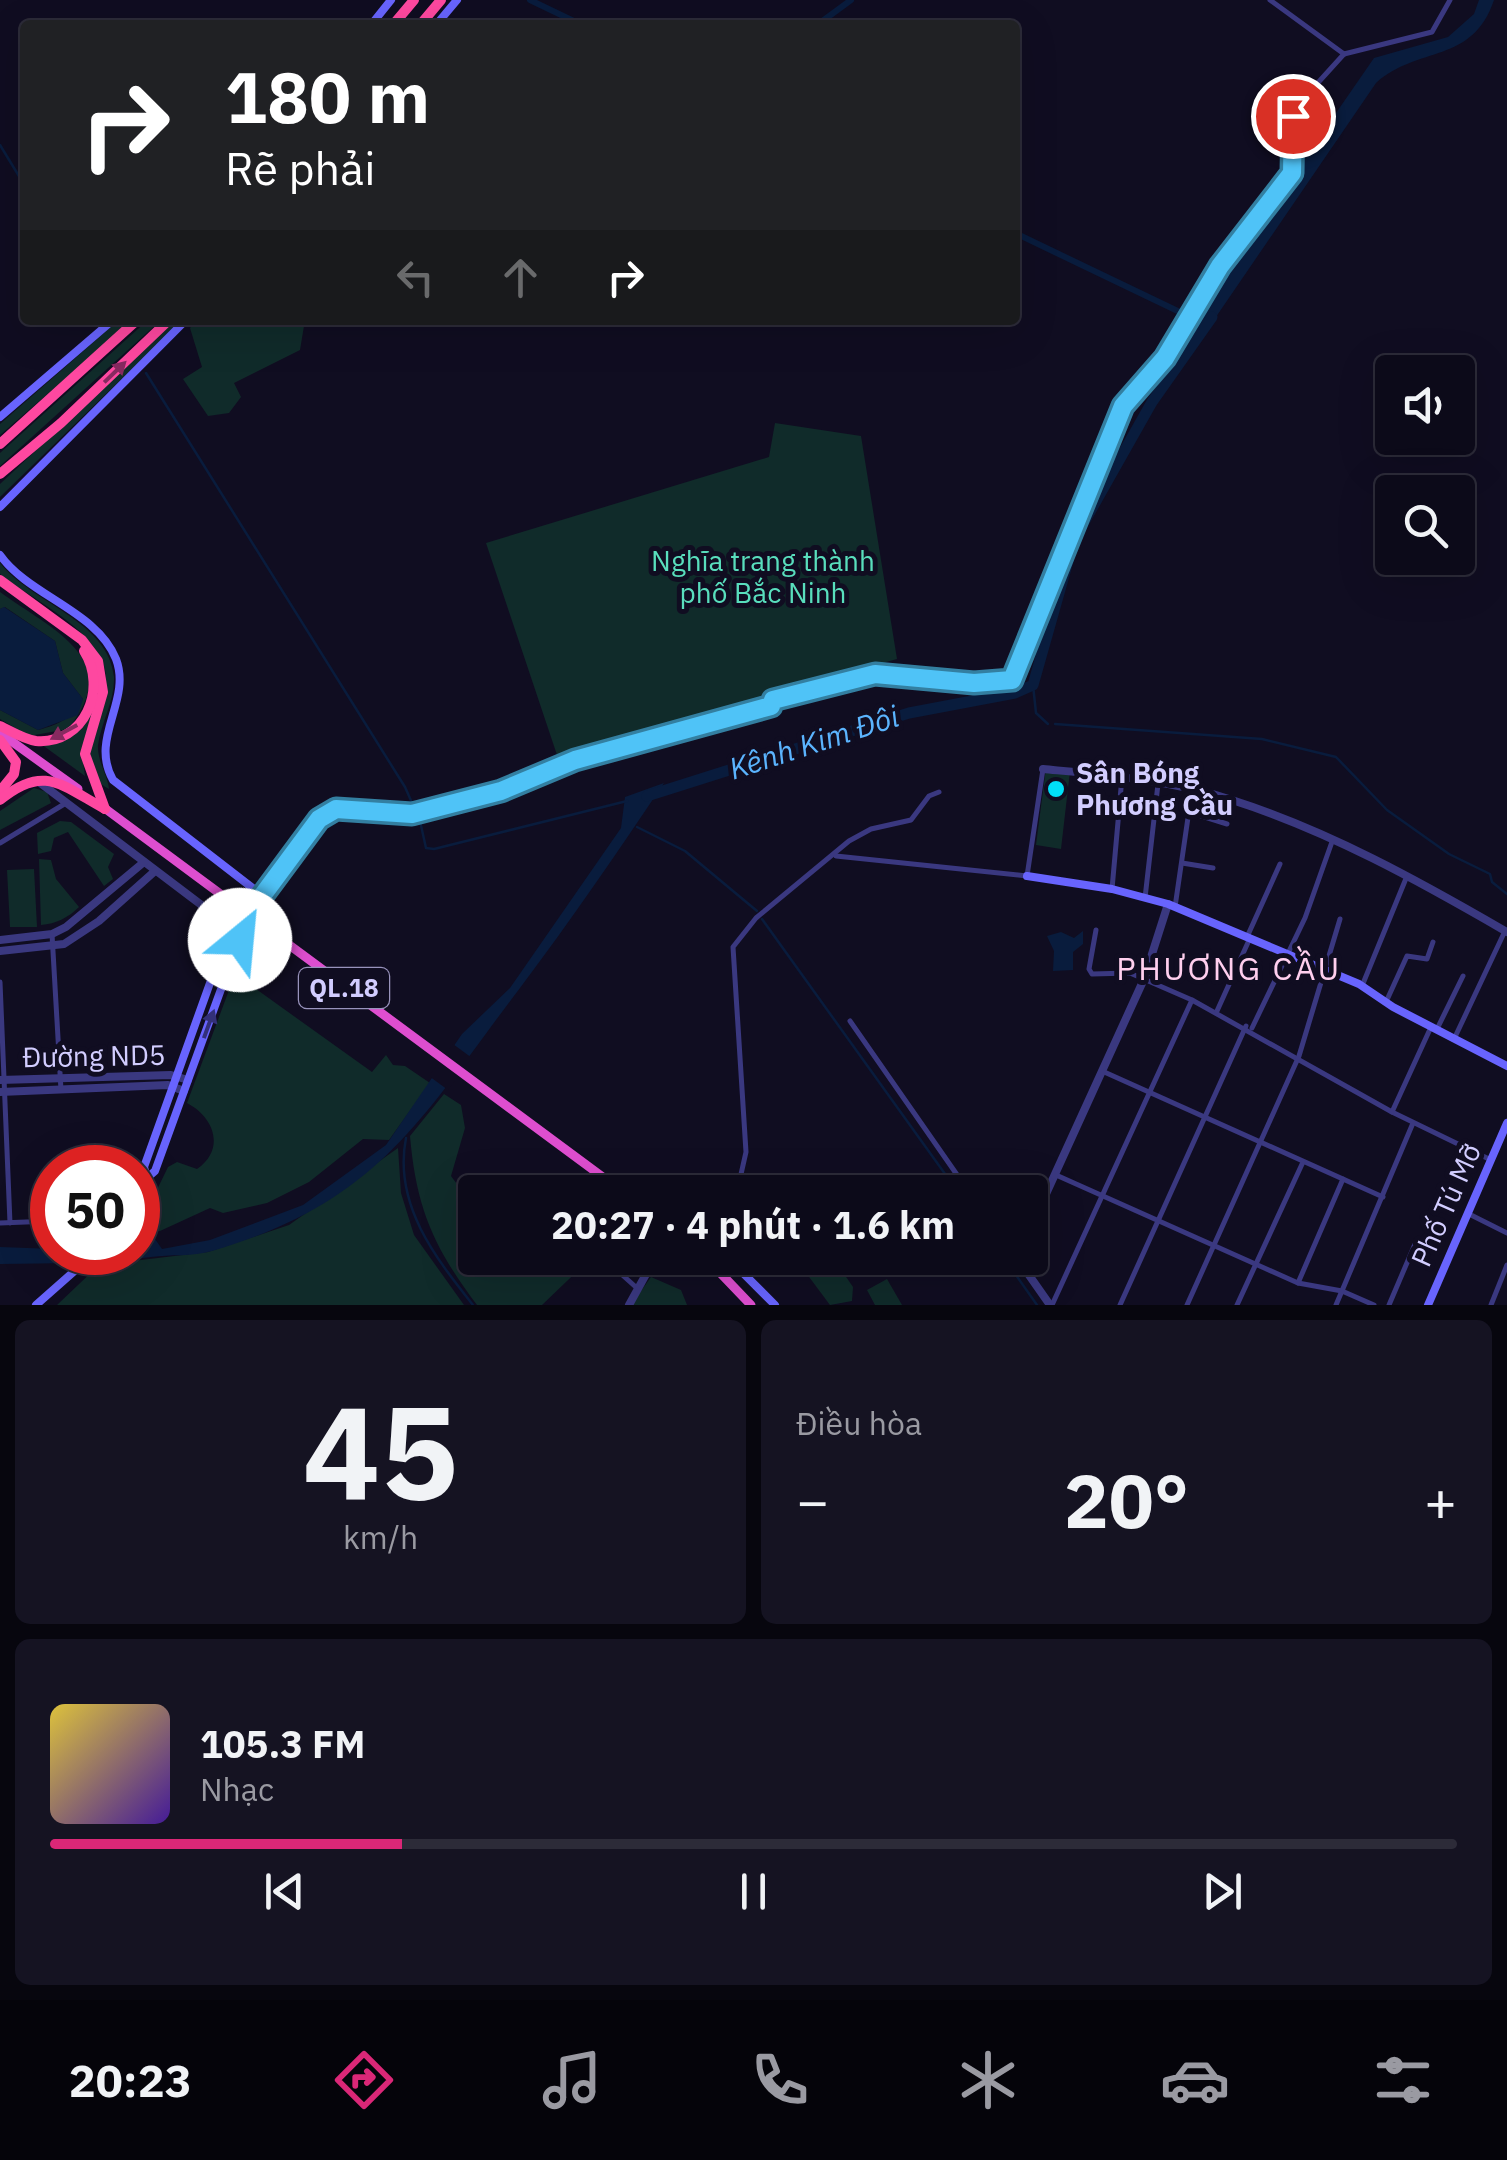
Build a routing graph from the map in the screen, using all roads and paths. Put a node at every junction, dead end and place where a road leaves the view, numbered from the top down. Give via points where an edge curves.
1 (391, 0) edge
2 (414, 0) edge
3 (441, 0) edge
4 (456, 0) edge
5 (1270, 0) edge
6 (1450, 0) edge
7 (375, 20) edge
8 (397, 20) edge
9 (424, 20) edge
10 (440, 20) edge
11 (1344, 54) junction
12 (107, 325) edge
13 (131, 325) edge
14 (164, 325) edge
15 (181, 325) edge
16 (0, 417) edge
17 (0, 441) edge
18 (0, 477) edge
19 (0, 506) edge
20 (0, 555) edge
21 (0, 583) edge
22 (0, 733) edge
23 (1043, 769) joint
24 (1122, 777) junction
25 (25, 780) junction
26 (1158, 784) junction
27 (0, 790) edge
28 (1192, 790) junction
29 (939, 792) dead end
30 (0, 800) edge
31 (68, 802) junction
32 (106, 810) junction
33 (1188, 812) junction
34 (1226, 824) dead end
35 (1333, 838) junction
36 (0, 843) edge
37 (834, 855) junction
38 (144, 862) junction
39 (1182, 862) junction
40 (1280, 864) dead end
41 (1213, 868) dead end
42 (155, 871) junction
43 (1028, 876) junction
44 (1407, 876) junction
45 (1112, 889) junction
46 (263, 896) junction
47 (1144, 898) junction
48 (1172, 905) junction
49 (89, 910) junction
50 (248, 915) junction
51 (1340, 919) dead end
52 (99, 920) junction
53 (1096, 930) dead end
54 (1506, 932) edge
55 (52, 934) junction
56 (1248, 938) junction
57 (0, 940) edge
58 (1433, 942) dead end
59 (56, 947) junction
60 (0, 952) edge
61 (1288, 954) junction
62 (1324, 969) junction
63 (1463, 976) dead end
64 (1144, 979) junction
65 (0, 982) edge
66 (1362, 986) junction
67 (0, 992) edge
68 (1192, 1000) junction
69 (1386, 1002) junction
70 (1216, 1011) junction
71 (850, 1021) dead end
72 (1435, 1026) junction
73 (1249, 1027) junction
74 (1, 1037) edge
75 (1455, 1038) junction
76 (1299, 1056) junction
77 (1507, 1066) edge
78 (1102, 1071) junction
79 (177, 1076) junction
80 (61, 1078) junction
81 (2, 1080) edge
82 (188, 1080) junction
83 (173, 1086) junction
84 (62, 1090) junction
85 (184, 1091) junction
86 (2, 1092) edge
87 (1153, 1093) junction
88 (1392, 1112) junction
89 (1205, 1117) junction
90 (1413, 1123) junction
91 (1507, 1124) edge
92 (3, 1138) edge
93 (1260, 1142) junction
94 (152, 1145) edge
95 (160, 1157) edge
96 (1491, 1160) junction
97 (1302, 1162) junction
98 (1056, 1174) junction
99 (600, 1175) edge
100 (741, 1175) edge
101 (957, 1175) edge
102 (1343, 1179) junction
103 (4, 1180) edge
104 (1048, 1191) edge
105 (1105, 1195) junction
106 (1382, 1197) junction
107 (1467, 1213) junction
108 (1158, 1219) junction
109 (10, 1222) junction
110 (30, 1222) edge
111 (0, 1223) edge
112 (1507, 1233) edge
113 (1415, 1244) dead end
114 (1214, 1245) junction
115 (1256, 1264) junction
116 (1507, 1265) edge
117 (69, 1275) edge
118 (622, 1275) edge
119 (648, 1275) edge
120 (722, 1275) edge
121 (745, 1275) edge
122 (1029, 1275) edge
123 (1298, 1283) junction
124 (640, 1290) junction
125 (1342, 1291) junction
126 (36, 1305) edge
127 (629, 1305) edge
128 (751, 1305) edge
129 (775, 1305) edge
130 (1051, 1305) edge
131 (1120, 1305) edge
132 (1187, 1305) edge
133 (1238, 1305) edge
134 (1336, 1305) edge
135 (1374, 1305) edge
136 (1388, 1305) edge
137 (1428, 1305) edge
138 (1491, 1305) edge

1 - 7 main road
2 - 8 highway
3 - 9 highway
4 - 10 main road
5 - 11 street
6 - 11 street via 1432,32
11 - 46 street via 1295,108 1295,164 1288,182 1220,266 1165,358 1123,406 1012,680 875,674 768,697 560,757 514,786 412,814 328,812
12 - 16 main road
13 - 17 highway
18 -> 14 highway
15 - 19 main road
20 - 46 main road via 112,650 120,686 104,752 112,780
21 -> 22 highway via 80,647 95,683 86,716 62,736 32,740
21 - 32 highway via 82,640 98,661 103,692 85,754
22 - 27 highway via 16,762
22 - 32 highway, QL.18
23 - 24 street
23 - 43 street
24 - 26 street
24 - 45 street
25 - 30 highway
25 - 31 street via 45,784
25 - 32 highway, QL.18 via 58,784
26 - 28 street
26 - 47 street
28 - 33 street
28 - 35 street
29 - 37 street via 911,820 860,834
31 - 36 street
31 - 38 street
32 - 50 highway, QL.18
33 - 34 street
33 - 39 street
35 - 44 street
35 - 61 street
37 - 43 street
37 - 100 street via 756,918 733,947 746,1152
38 - 42 street
38 - 49 street
39 - 41 street
39 - 48 street
40 - 56 street
42 - 50 street via 212,913
42 - 52 street
43 - 45 main road
44 - 54 street
44 - 66 street
45 - 47 main road
46 - 50 street
47 - 48 main road
48 - 56 main road
48 - 64 street
49 - 52 street
49 - 55 street
50 - 79 main road via 228,935
82 -> 50 main road
50 - 99 highway, QL.18
51 - 62 street
52 - 59 street
53 - 64 street via 1090,973
54 - 75 street
55 - 57 street
55 - 59 street
56 - 61 main road
56 - 70 street
58 - 69 street via 1427,959 1404,958
59 - 60 street
59 - 80 street
61 - 62 main road
61 - 73 street
62 - 66 main road
62 - 76 street
63 - 72 street
64 - 68 street
64 - 78 street
65 - 67 street
66 - 69 main road
67 - 74 street
68 - 70 street
68 - 87 street
69 - 72 main road
70 - 73 street
71 - 101 street
72 - 75 main road
72 - 88 street
73 - 76 street
73 - 89 street
74 - 81 street
75 - 77 main road
76 - 88 street
76 - 93 street
78 - 87 street
78 - 98 street
79 - 80 street, Đường ND5
79 - 82 street, Đường ND5
79 - 83 main road
80 - 81 street, Đường ND5
80 - 84 street
81 - 86 street
82 - 85 main road
83 - 84 street, Đường ND5
83 - 85 street, Đường ND5
83 - 94 main road
84 - 86 street, Đường ND5
85 - 95 main road
86 - 92 street
87 - 89 street
87 - 105 street
88 - 90 street
89 - 93 street
89 - 108 street
90 - 96 street
90 - 106 street
91 - 96 main road, Phố Tú Mỡ
92 - 103 street
93 - 97 street
93 - 114 street
96 - 107 main road, Phố Tú Mỡ
97 - 102 street
97 - 115 street
98 - 104 street
98 - 105 street
102 - 106 street
102 - 123 street
103 - 109 street
105 - 108 street
105 - 130 street
106 - 125 street
107 - 112 street
107 - 137 main road, Phố Tú Mỡ
108 - 114 street
108 - 131 street
109 - 110 street
109 - 111 street
113 - 136 street
114 - 115 street
114 - 132 street
115 - 123 street
115 - 133 street
116 - 138 street
117 - 126 main road
118 - 124 street
119 - 124 street
120 - 128 highway
121 - 129 main road
122 - 130 street
123 - 125 street
124 - 127 street
125 - 134 street
125 - 135 street

